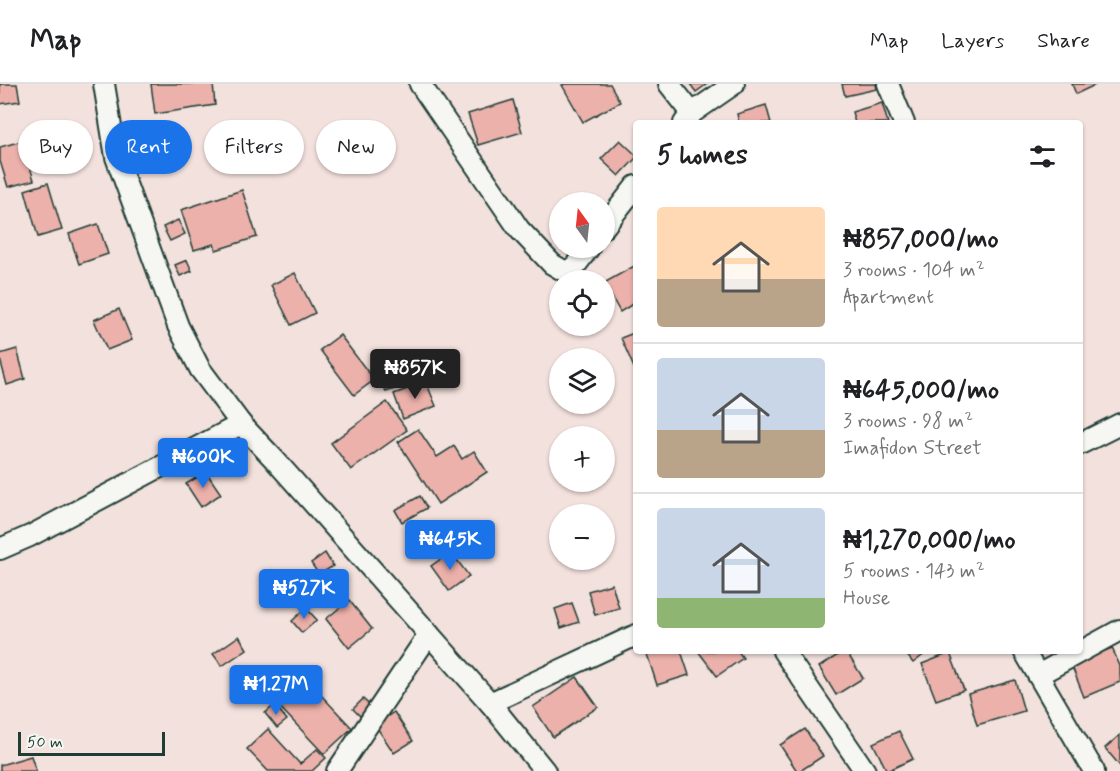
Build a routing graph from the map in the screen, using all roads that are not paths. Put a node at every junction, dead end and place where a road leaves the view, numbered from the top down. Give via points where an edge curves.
1 (104, 84) edge
2 (420, 84) edge
3 (669, 84) edge
4 (734, 84) edge
5 (888, 84) edge
6 (688, 118) edge
7 (903, 120) edge
8 (633, 190) edge
9 (615, 213) edge
10 (581, 258) edge
11 (241, 424) junction
12 (1120, 424) edge
13 (1083, 442) edge
14 (0, 549) edge
15 (1120, 630) edge
16 (429, 634) junction
17 (633, 636) edge
18 (1083, 650) edge
19 (785, 654) edge
20 (1025, 654) edge
21 (1076, 654) edge
22 (1038, 675) junction
23 (490, 703) junction
24 (338, 771) edge
25 (545, 771) edge
26 (865, 771) edge
27 (1094, 771) edge

1 - 11 street via 116,157 177,326 200,369
2 - 10 street via 519,229 552,264 569,274
3 - 6 street
4 - 6 street
5 - 7 street
8 - 9 street
11 - 14 street
11 - 16 street
12 - 13 street
15 - 18 street
16 - 23 street
16 - 24 street
17 - 23 street
19 - 26 street
20 - 22 street
21 - 22 street
22 - 27 street
23 - 25 street

